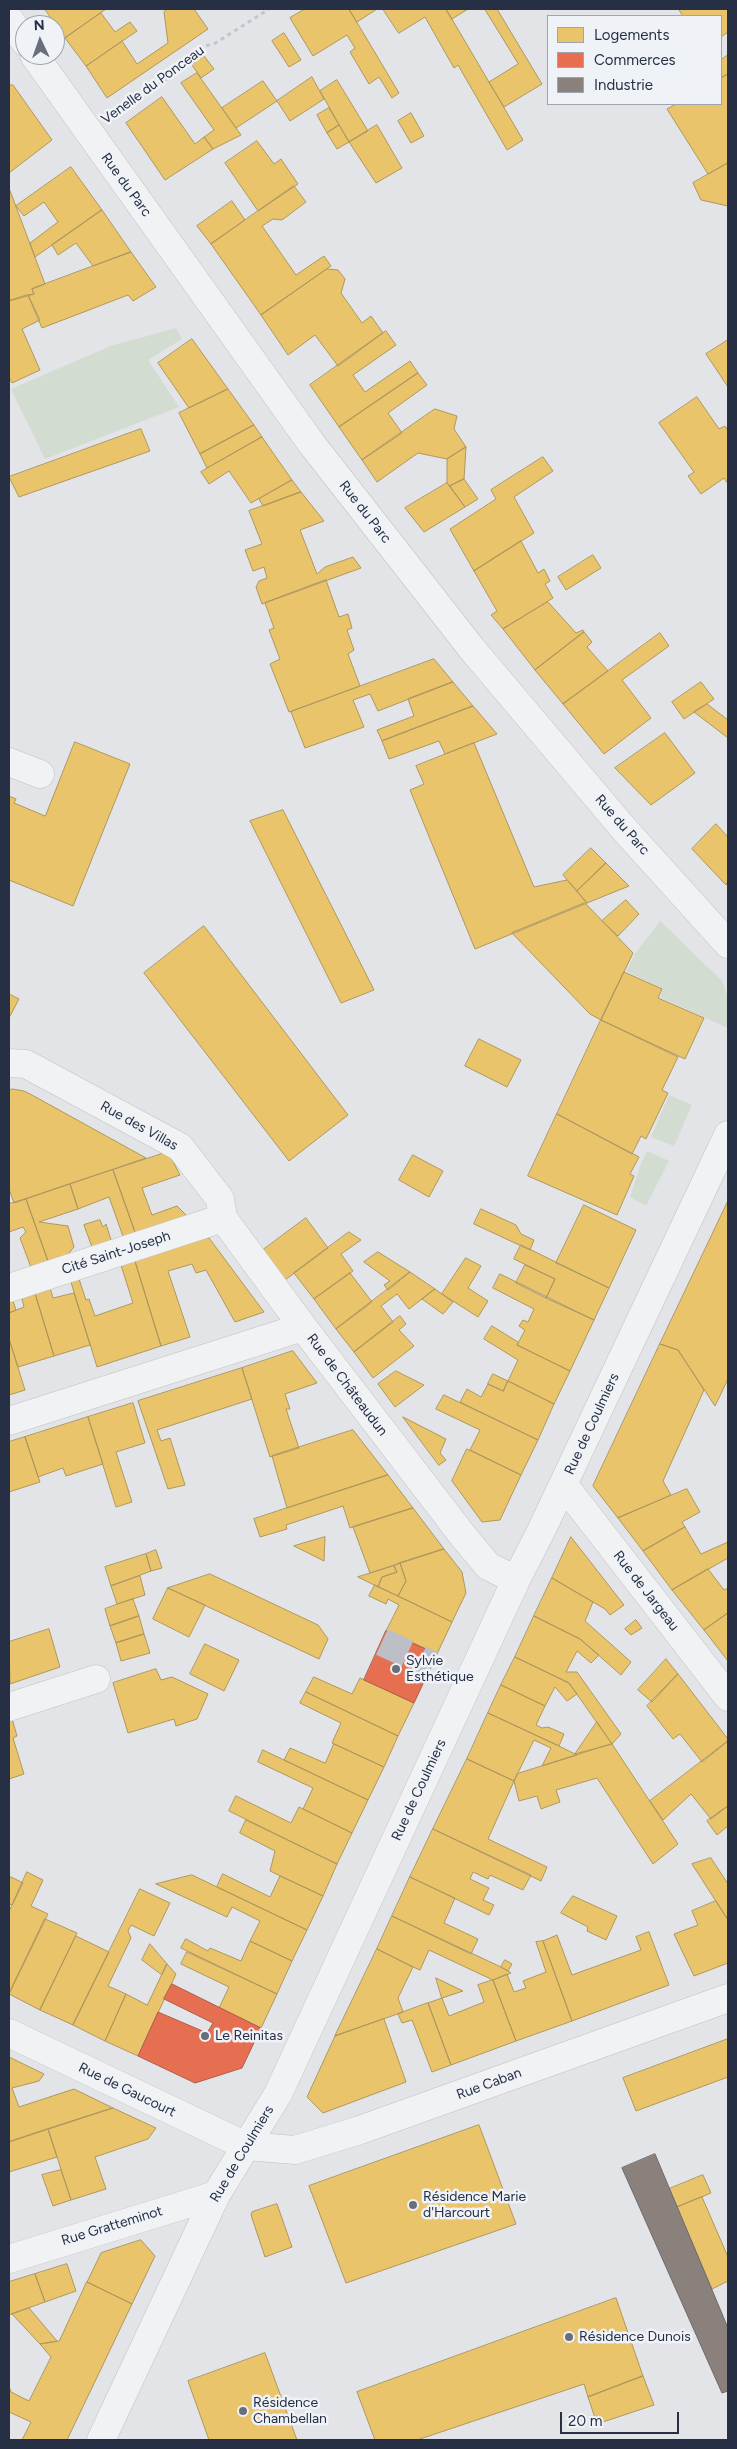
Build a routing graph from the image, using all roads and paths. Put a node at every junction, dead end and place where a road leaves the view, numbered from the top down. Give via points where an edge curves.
1 (269, 9) edge
2 (41, 65) edge
3 (88, 132) junction
4 (9, 762) edge
5 (40, 774) dead end
6 (728, 944) edge
7 (9, 1063) edge
8 (728, 1135) edge
9 (223, 1218) junction
10 (9, 1288) edge
11 (303, 1328) junction
12 (9, 1421) edge
13 (564, 1485) junction
14 (516, 1580) junction
15 (96, 1679) dead end
16 (728, 1698) edge
17 (9, 1707) edge
18 (728, 1998) edge
19 (9, 2034) edge
20 (246, 2146) junction
21 (216, 2195) junction
22 (9, 2259) edge
23 (101, 2440) edge

1 - 3 path, Venelle du Ponceau via 214,44 186,57 178,69
2 - 3 street, Rue du Parc
3 - 6 street, Rue du Parc via 311,443 472,649 624,829
4 - 5 street
7 - 9 street, Rue des Villas via 26,1064 180,1147 220,1199
8 - 13 street, Rue de Coulmiers
9 - 10 street, Cité Saint-Joseph
9 - 11 street, Rue des Villas
11 - 12 street, Rue de Châteaudun
11 - 14 street, Rue de Châteaudun via 488,1566
13 - 14 street, Rue de Coulmiers
13 - 16 street, Rue de Jargeau
14 - 20 street, Rue de Coulmiers via 278,2094
15 - 17 street
18 - 20 street, Rue Caban via 360,2130 295,2150
19 - 20 street, Rue de Gaucourt
20 - 21 street, Rue de Coulmiers
21 - 22 street, Rue Gratteminot
21 - 23 street, Rue de Coulmiers

